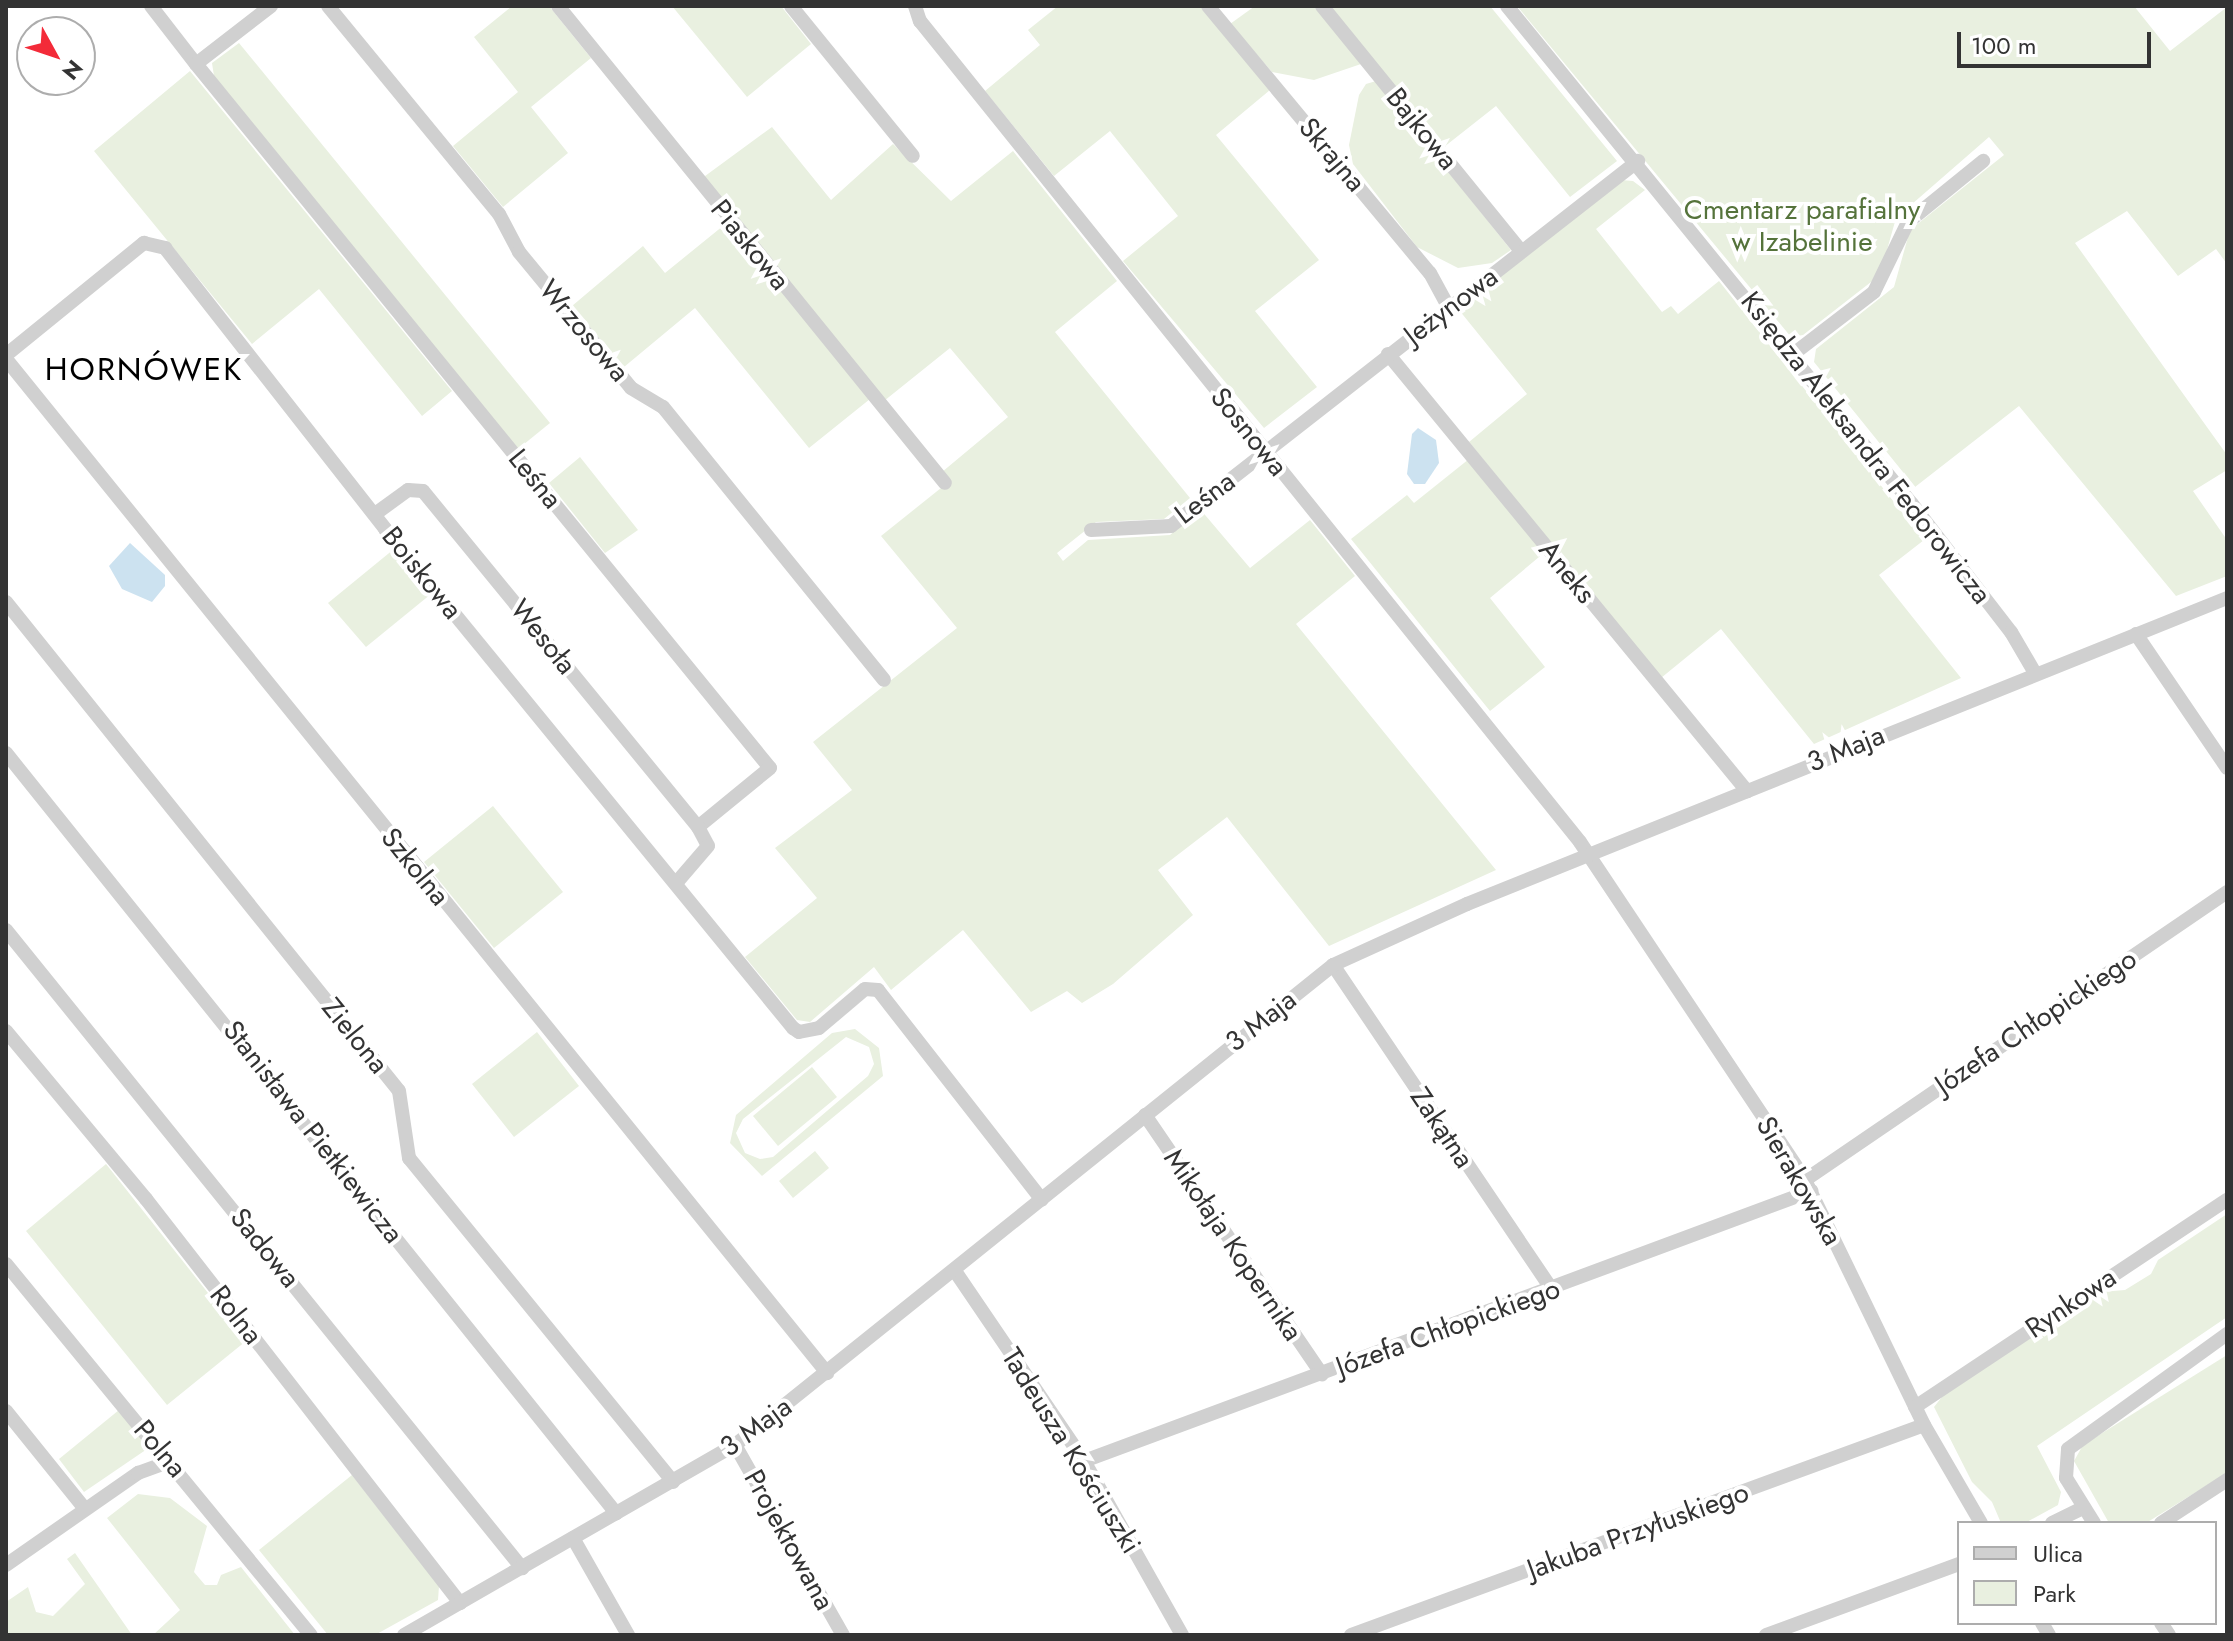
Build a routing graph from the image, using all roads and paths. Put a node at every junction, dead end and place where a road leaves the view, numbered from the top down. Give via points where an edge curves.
1 (151, 6) edge
2 (271, 6) edge
3 (328, 6) edge
4 (558, 6) edge
5 (791, 6) edge
6 (915, 6) edge
7 (1208, 6) edge
8 (1322, 6) edge
9 (1507, 6) edge
10 (196, 64) junction
11 (913, 156) dead end
12 (1638, 161) junction
13 (1983, 161) dead end
14 (1521, 251) junction
15 (1450, 310) junction
16 (1388, 354) junction
17 (1792, 355) junction
18 (6, 357) edge
19 (1265, 453) junction
20 (945, 483) dead end
21 (375, 514) junction
22 (1091, 530) dead end
23 (2227, 598) edge
24 (6, 602) edge
25 (2136, 634) junction
26 (2035, 673) junction
27 (884, 680) dead end
28 (6, 753) edge
29 (2227, 768) edge
30 (1747, 791) junction
31 (698, 827) junction
32 (1588, 856) junction
33 (677, 882) junction
34 (2227, 892) edge
35 (6, 930) edge
36 (1333, 965) junction
37 (6, 1031) edge
38 (1145, 1115) junction
39 (1808, 1186) junction
40 (1042, 1200) junction
41 (2227, 1200) edge
42 (6, 1264) edge
43 (955, 1271) junction
44 (1552, 1290) junction
45 (2227, 1334) edge
46 (827, 1373) junction
47 (1322, 1374) junction
48 (1915, 1407) junction
49 (6, 1411) edge
50 (1924, 1425) junction
51 (735, 1445) junction
52 (1084, 1461) junction
53 (166, 1463) junction
54 (2227, 1480) edge
55 (673, 1482) junction
56 (2083, 1508) junction
57 (85, 1509) junction
58 (616, 1513) junction
59 (1980, 1521) edge
60 (2056, 1521) edge
61 (2093, 1521) edge
62 (2164, 1521) edge
63 (573, 1538) junction
64 (6, 1565) edge
65 (1957, 1565) edge
66 (522, 1568) junction
67 (460, 1603) junction
68 (311, 1635) edge
69 (404, 1635) edge
70 (628, 1635) edge
71 (843, 1635) edge
72 (1182, 1635) edge
73 (1351, 1635) edge
74 (1766, 1635) edge

1 - 10 street
2 - 10 street
3 - 27 street, Wrzosowa via 499,214 519,252 631,388 663,407
4 - 20 street, Piaskowa
5 - 11 street
6 - 19 street, Sosnowa via 920,21
7 - 15 street, Skrajna via 1430,273
8 - 14 street, Bajkowa
9 - 12 street, Księdza Aleksandra Fedorowicza
10 - 31 street, Leśna via 770,768
12 - 14 street, Jeżynowa
12 - 17 street, Księdza Aleksandra Fedorowicza
13 - 17 street via 1908,222 1874,292
14 - 15 street, Jeżynowa
15 - 16 street, Jeżynowa
16 - 19 street, Jeżynowa
16 - 30 street, Aneks
17 - 26 street, Księdza Aleksandra Fedorowicza via 1992,607
18 - 21 street, Boiskowa via 144,243 153,241 165,248
18 - 46 street, Szkolna
19 - 22 street, Leśna via 1171,526
19 - 32 street, Sosnowa
21 - 31 street, Wesoła via 408,490 423,491
21 - 33 street, Boiskowa
23 - 25 street, 3 Maja
24 - 55 street, Zielona via 399,1091 409,1158
25 - 26 street, 3 Maja
25 - 29 street
26 - 30 street, 3 Maja
28 - 58 street, Stanisława Pietkiewicza
30 - 32 street, 3 Maja
31 - 33 street via 708,846
32 - 36 street, 3 Maja via 1381,940
32 - 39 street, Sierakowska
33 - 40 street, Boiskowa via 799,1032 819,1028 865,989 878,990
34 - 39 street, Józefa Chłopickiego
35 - 66 street, Sadowa
36 - 38 street, 3 Maja
36 - 44 street, Zakątna
37 - 67 street, Rolna via 146,1199
38 - 40 street, 3 Maja
38 - 47 street, Mikołaja Kopernika
39 - 44 street, Józefa Chłopickiego
39 - 48 street, Sierakowska
40 - 43 street, 3 Maja
41 - 48 street, Rynkowa
42 - 53 street, Polna
43 - 46 street, 3 Maja
43 - 52 street, Tadeusza Kościuszki
44 - 47 street, Józefa Chłopickiego
45 - 56 street via 2075,1439 2066,1458 2066,1478
46 - 51 street, 3 Maja
47 - 52 street, Józefa Chłopickiego
48 - 50 street, Sierakowska
49 - 57 street
50 - 59 street, Sierakowska
50 - 73 street, Jakuba Przyłuskiego
51 - 55 street, 3 Maja
51 - 71 street, Projektowana
52 - 72 street, Tadeusza Kościuszki
53 - 57 street via 138,1473
53 - 68 street, Polna via 184,1477
54 - 62 street
55 - 58 street, 3 Maja
56 - 60 street
56 - 61 street
57 - 64 street
58 - 63 street, 3 Maja
63 - 66 street, 3 Maja
63 - 70 street
65 - 74 street
66 - 67 street, 3 Maja
67 - 69 street, 3 Maja

